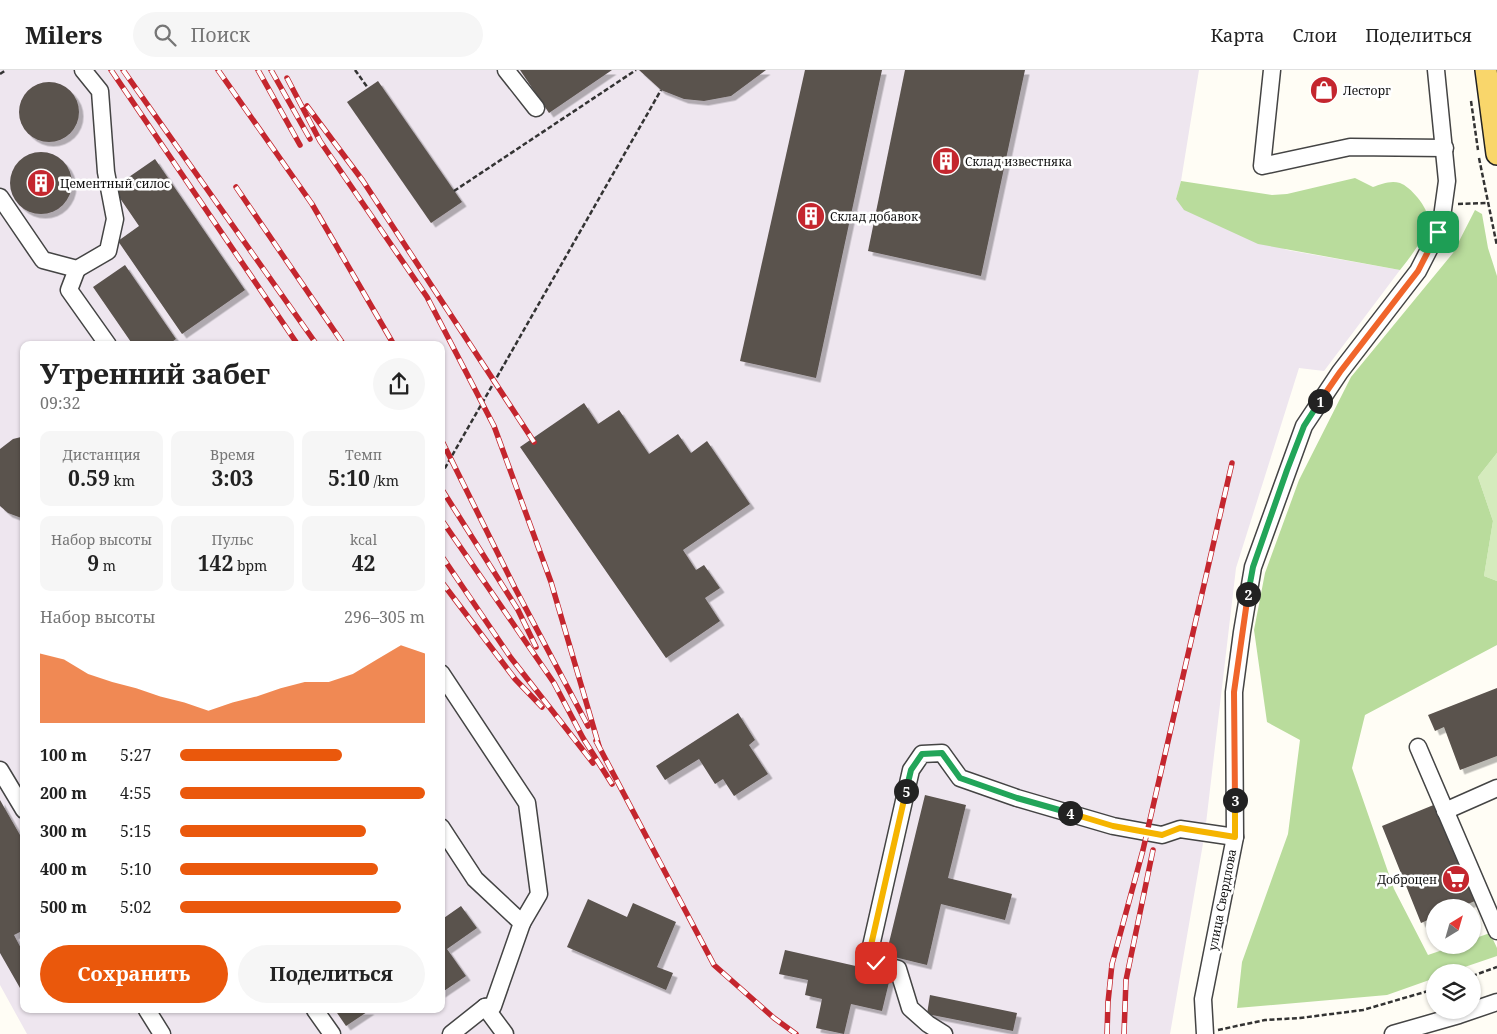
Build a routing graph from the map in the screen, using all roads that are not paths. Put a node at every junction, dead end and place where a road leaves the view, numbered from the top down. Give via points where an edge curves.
1 (83, 70) edge
2 (506, 70) edge
3 (1272, 70) edge
4 (1436, 70) edge
5 (1486, 70) edge
6 (536, 108) dead end
7 (1444, 148) junction
8 (1497, 154) edge
9 (0, 197) edge
10 (78, 269) junction
11 (105, 341) edge
12 (445, 679) edge
13 (1418, 747) dead end
14 (0, 770) edge
15 (1497, 788) edge
16 (20, 803) edge
17 (1445, 811) junction
18 (445, 832) edge
19 (1235, 837) junction
20 (522, 923) junction
21 (1497, 932) edge
22 (1497, 1002) edge
23 (485, 1007) junction
24 (150, 1013) edge
25 (317, 1013) edge
26 (162, 1034) edge
27 (332, 1034) edge
28 (451, 1034) edge
29 (505, 1034) edge
30 (944, 1034) edge
31 (1205, 1034) edge
32 (1393, 1034) edge

1 - 10 street via 100,91 106,172 115,219 108,251
2 - 6 street
3 - 7 street via 1262,166 1350,147
4 - 7 street, улица Свердлова
5 - 8 main road
7 - 19 street, улица Свердлова via 1447,181 1438,232 1418,271 1340,372 1304,426 1253,567 1234,692
9 - 10 street via 43,260
10 - 11 street via 69,290
12 - 20 street via 527,803 539,894
13 - 17 street
14 - 16 street
15 - 17 street
17 - 21 street
18 - 20 street via 475,879
19 - 30 street via 1180,828 1162,835 1113,826 960,778 942,753 922,754 911,770 869,954 876,963 898,969 910,1008
19 - 31 street, улица Свердлова via 1203,999
20 - 23 street via 493,1006
22 - 32 street
23 - 28 street
23 - 29 street
24 - 26 street
25 - 27 street

